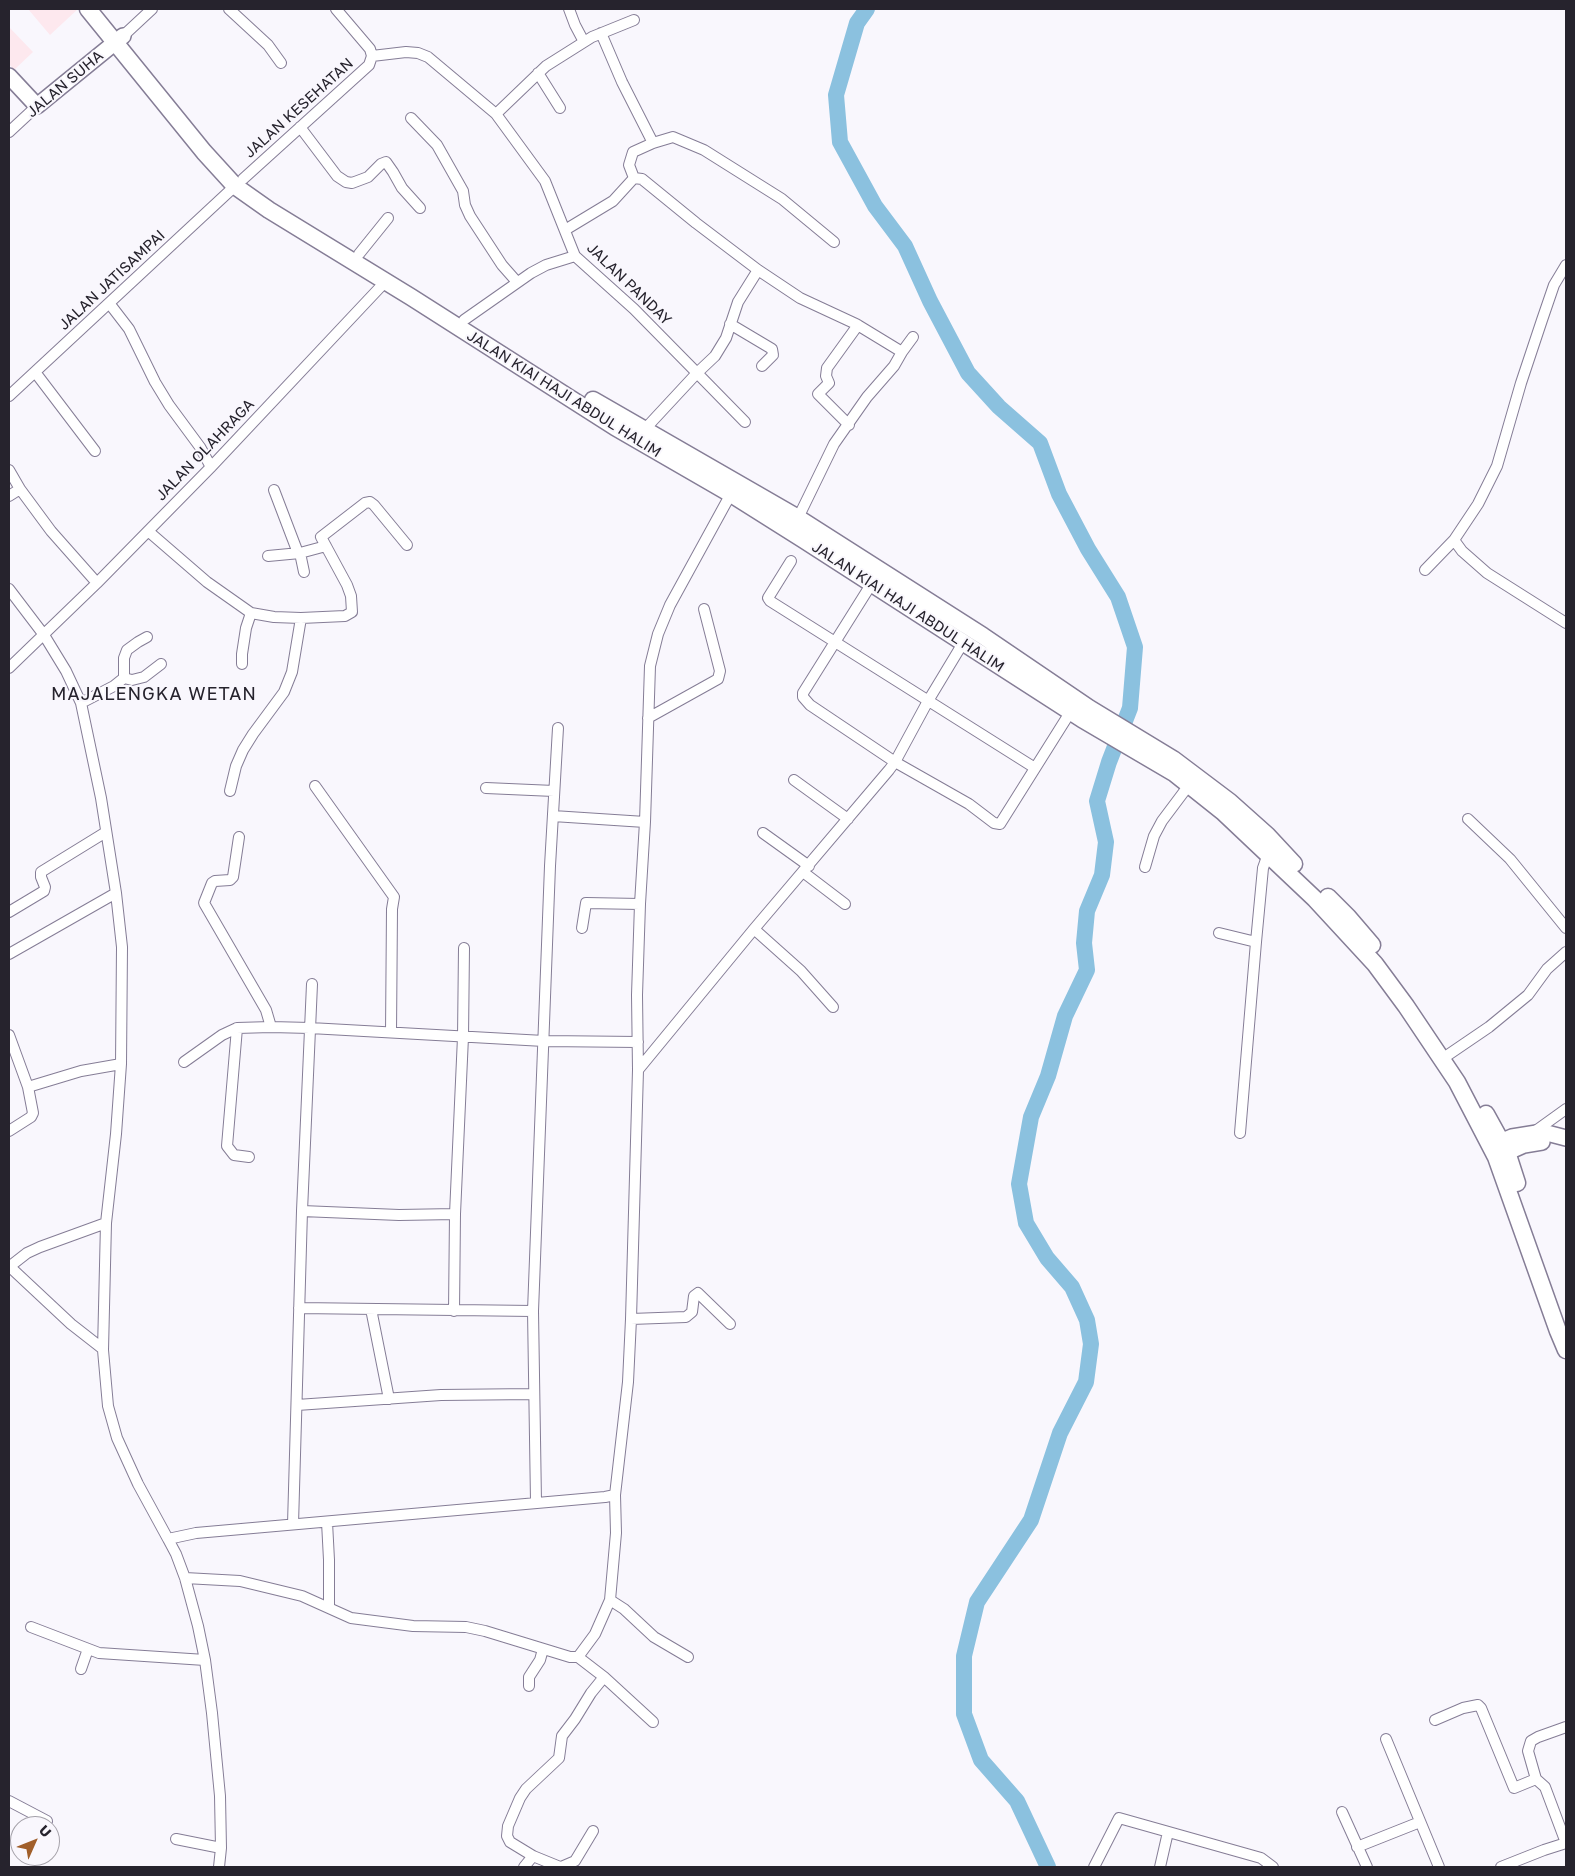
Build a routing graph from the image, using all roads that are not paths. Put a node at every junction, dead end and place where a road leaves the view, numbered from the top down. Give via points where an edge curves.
1 (88, 9) edge
2 (100, 9) edge
3 (152, 9) edge
4 (228, 9) edge
5 (336, 9) edge
6 (568, 9) edge
7 (634, 20) dead end
8 (601, 33) junction
9 (119, 39) junction
10 (584, 42) junction
11 (372, 56) junction
12 (281, 63) dead end
13 (538, 73) junction
14 (9, 76) edge
15 (37, 106) junction
16 (560, 108) dead end
17 (496, 114) junction
18 (411, 118) dead end
19 (300, 127) junction
20 (9, 132) edge
21 (653, 143) junction
22 (634, 178) junction
23 (239, 182) junction
24 (420, 208) dead end
25 (388, 218) dead end
26 (564, 230) junction
27 (834, 242) dead end
28 (359, 254) junction
29 (575, 256) junction
30 (1566, 265) edge
31 (758, 270) junction
32 (385, 282) junction
33 (517, 282) junction
34 (109, 303) junction
35 (464, 320) junction
36 (730, 324) junction
37 (858, 326) junction
38 (913, 337) dead end
39 (902, 352) junction
40 (762, 366) dead end
41 (35, 372) junction
42 (697, 373) junction
43 (9, 396) edge
44 (745, 422) dead end
45 (849, 424) junction
46 (645, 429) junction
47 (95, 451) dead end
48 (211, 467) junction
49 (9, 470) edge
50 (20, 489) junction
51 (734, 489) junction
52 (274, 490) dead end
53 (9, 496) edge
54 (798, 518) junction
55 (148, 531) junction
56 (1452, 543) junction
57 (408, 545) dead end
58 (326, 546) junction
59 (299, 553) junction
60 (268, 556) dead end
61 (791, 561) dead end
62 (1425, 570) dead end
63 (304, 572) dead end
64 (97, 583) junction
65 (872, 583) junction
66 (9, 589) edge
67 (12, 602) edge
68 (704, 610) dead end
69 (251, 613) junction
70 (302, 618) junction
71 (1566, 623) edge
72 (44, 635) junction
73 (147, 637) dead end
74 (836, 642) junction
75 (963, 643) junction
76 (161, 664) dead end
77 (242, 664) dead end
78 (9, 668) edge
79 (124, 678) junction
80 (928, 701) junction
81 (81, 703) junction
82 (1081, 713) junction
83 (648, 718) junction
84 (558, 728) dead end
85 (1148, 750) junction
86 (895, 762) junction
87 (1035, 768) junction
88 (794, 780) dead end
89 (1189, 785) junction
90 (315, 786) dead end
91 (486, 788) dead end
92 (230, 791) dead end
93 (554, 791) junction
94 (553, 816) junction
95 (1468, 818) dead end
96 (848, 819) junction
97 (645, 822) junction
98 (106, 832) junction
99 (763, 832) dead end
100 (239, 837) dead end
101 (1268, 854) junction
102 (1145, 867) dead end
103 (806, 869) junction
104 (116, 893) junction
105 (640, 904) junction
106 (845, 904) dead end
107 (9, 912) edge
108 (582, 928) dead end
109 (1566, 928) edge
110 (754, 930) junction
111 (1219, 932) dead end
112 (1256, 942) junction
113 (464, 948) dead end
114 (1566, 952) edge
115 (9, 954) edge
116 (312, 984) dead end
117 (833, 1006) dead end
118 (271, 1027) junction
119 (237, 1028) junction
120 (310, 1028) junction
121 (391, 1032) junction
122 (9, 1035) edge
123 (463, 1037) junction
124 (544, 1041) junction
125 (638, 1042) junction
126 (1447, 1056) junction
127 (184, 1062) dead end
128 (120, 1064) junction
129 (638, 1070) junction
130 (28, 1087) junction
131 (1566, 1109) edge
132 (9, 1131) edge
133 (1240, 1133) dead end
134 (1560, 1137) edge
135 (1533, 1138) junction
136 (1499, 1149) junction
137 (249, 1157) dead end
138 (302, 1211) junction
139 (455, 1214) junction
140 (106, 1222) junction
141 (10, 1263) edge
142 (299, 1308) junction
143 (371, 1309) junction
144 (454, 1311) junction
145 (533, 1311) junction
146 (631, 1319) junction
147 (730, 1324) dead end
148 (1566, 1324) edge
149 (103, 1349) junction
150 (1566, 1350) edge
151 (533, 1394) junction
152 (388, 1399) junction
153 (297, 1405) junction
154 (615, 1495) junction
155 (536, 1502) junction
156 (326, 1522) junction
157 (293, 1524) junction
158 (168, 1539) junction
159 (185, 1578) junction
160 (610, 1600) junction
161 (329, 1608) junction
162 (31, 1627) dead end
163 (543, 1649) junction
164 (88, 1650) junction
165 (578, 1657) junction
166 (688, 1657) dead end
167 (205, 1660) junction
168 (81, 1669) dead end
169 (604, 1677) junction
170 (529, 1686) dead end
171 (1435, 1720) dead end
172 (653, 1722) dead end
173 (1566, 1727) edge
174 (1386, 1739) dead end
175 (1536, 1779) junction
176 (9, 1801) edge
177 (1342, 1812) dead end
178 (38, 1816) edge
179 (1420, 1822) junction
180 (593, 1831) dead end
181 (1168, 1832) junction
182 (176, 1839) dead end
183 (1566, 1843) edge
184 (1357, 1847) junction
185 (221, 1848) junction
186 (533, 1856) junction
187 (219, 1867) edge
188 (524, 1867) edge
189 (561, 1867) edge
190 (1094, 1867) edge
191 (1160, 1867) edge
192 (1273, 1867) edge
193 (1367, 1867) edge
194 (1439, 1867) edge
195 (1501, 1867) edge

1 - 9 main road, JALAN KIAI HAJI ABDUL HALIM
2 - 9 main road, JALAN KIAI HAJI ABDUL HALIM
3 - 9 street
4 - 12 street via 268,45
5 - 11 street, JALAN KESEHATAN via 370,49
6 - 10 street
7 - 8 street
8 - 10 street
8 - 21 street
9 - 15 main road, JALAN SUHA
9 - 23 main road, JALAN KIAI HAJI ABDUL HALIM
10 - 13 street
11 - 17 street, JALAN PANDAY via 418,52
11 - 19 street, JALAN KESEHATAN via 369,65
13 - 16 street
13 - 17 street
14 - 15 main road
15 - 20 street, JALAN SUHA
17 - 26 street, JALAN PANDAY via 545,181
18 - 33 street via 437,145 463,192 470,216
19 - 23 street, JALAN KESEHATAN
19 - 24 street via 337,176 352,183 368,177 386,162 402,188
21 - 22 street via 633,152 629,165
21 - 27 street via 673,138 704,150 782,200
22 - 26 street via 614,201
22 - 31 street via 652,186
23 - 28 main road, JALAN KIAI HAJI ABDUL HALIM
23 - 32 main road, JALAN KIAI HAJI ABDUL HALIM via 269,210
23 - 34 street, JALAN JATISAMPAI
25 - 28 street
26 - 29 street, JALAN PANDAY
28 - 35 main road, JALAN KIAI HAJI ABDUL HALIM
29 - 33 street via 546,265
29 - 42 street, JALAN PANDAY via 634,309
30 - 56 street via 1554,285 1497,466 1478,504
31 - 36 street via 742,292
31 - 37 street via 800,298
32 - 48 street, JALAN OLAHRAGA
32 - 51 main road, JALAN KIAI HAJI ABDUL HALIM via 615,427
33 - 35 street
34 - 41 street, JALAN JATISAMPAI
34 - 48 street via 129,329 155,382
35 - 46 main road, JALAN KIAI HAJI ABDUL HALIM via 542,370
36 - 40 street via 772,349 773,355
36 - 42 street via 715,356
37 - 39 street
37 - 45 street via 826,372 829,383 818,394
38 - 39 street
39 - 45 street
41 - 43 street, JALAN JATISAMPAI
41 - 47 street
42 - 44 street, JALAN PANDAY
42 - 46 street
45 - 54 street via 834,444
46 - 51 main road, JALAN KIAI HAJI ABDUL HALIM
48 - 55 street, JALAN OLAHRAGA
49 - 50 street
50 - 53 street
50 - 64 street
51 - 54 main road, JALAN KIAI HAJI ABDUL HALIM
51 - 65 main road, JALAN KIAI HAJI ABDUL HALIM
51 - 83 street via 670,605 658,634 650,666
52 - 59 street
54 - 82 main road, JALAN KIAI HAJI ABDUL HALIM via 982,636
55 - 64 street, JALAN OLAHRAGA
55 - 69 street via 207,582
56 - 62 street
56 - 71 street via 1487,573
57 - 58 street via 370,502 323,534 321,538
58 - 59 street
58 - 70 street via 347,585 352,612 345,616
59 - 60 street
59 - 63 street
61 - 74 street via 768,598
64 - 72 street, JALAN OLAHRAGA
65 - 74 street
65 - 75 main road, JALAN KIAI HAJI ABDUL HALIM
66 - 67 street
67 - 72 street
68 - 83 street via 720,671 718,679
69 - 70 street
69 - 77 street
70 - 92 street via 292,672 284,692 243,750
72 - 78 street, JALAN OLAHRAGA
72 - 81 street
73 - 79 street via 127,650
74 - 80 street
74 - 86 street via 804,693 805,701
75 - 80 street
75 - 82 main road, JALAN KIAI HAJI ABDUL HALIM
76 - 79 street via 144,677
79 - 81 street
80 - 86 street
80 - 87 street
81 - 98 street
82 - 85 main road, JALAN KIAI HAJI ABDUL HALIM
82 - 87 street
83 - 97 street
84 - 93 street
85 - 89 main road, JALAN KIAI HAJI ABDUL HALIM
85 - 126 main road, JALAN KIAI HAJI ABDUL HALIM via 1173,759 1230,802 1348,917 1417,1003
86 - 87 street via 998,824 1001,824
86 - 96 street
88 - 96 street
89 - 101 main road, JALAN KIAI HAJI ABDUL HALIM
89 - 102 street via 1158,829
90 - 121 street via 394,897
91 - 93 street
93 - 94 street
94 - 97 street
94 - 124 street
95 - 109 street via 1510,859
96 - 103 street
97 - 105 street
98 - 104 street
98 - 107 street via 41,872 44,891
99 - 103 street
100 - 118 street via 233,877 215,881 204,903 266,1010
101 - 112 street
101 - 126 main road, JALAN KIAI HAJI ABDUL HALIM via 1375,964
103 - 106 street
103 - 110 street
104 - 115 street
104 - 128 street via 122,947
105 - 108 street via 586,903
105 - 125 street
110 - 117 street via 801,971
110 - 129 street
111 - 112 street
112 - 133 street
113 - 123 street
114 - 126 street via 1547,969 1528,995
116 - 120 street
118 - 119 street
118 - 120 street
119 - 127 street
119 - 137 street via 228,1146 234,1155
120 - 121 street
120 - 138 street
121 - 123 street
122 - 130 street
123 - 124 street
123 - 139 street
124 - 125 street
124 - 145 street
125 - 129 street
126 - 136 main road, JALAN KIAI HAJI ABDUL HALIM via 1457,1082
128 - 130 street via 80,1071
128 - 140 street
129 - 146 street
130 - 132 street via 33,1115
131 - 135 street
134 - 135 main road via 1544,1141
135 - 136 main road
136 - 148 main road, JALAN KIAI HAJI ABDUL HALIM
136 - 150 main road, JALAN KIAI HAJI ABDUL HALIM
138 - 139 street
138 - 142 street
139 - 144 street
140 - 141 street via 40,1247
140 - 149 street
141 - 149 street via 70,1324
142 - 143 street
142 - 153 street
143 - 144 street
143 - 152 street
144 - 145 street
145 - 151 street
146 - 147 street via 686,1317 692,1312 694,1296 698,1293
146 - 154 street via 628,1382
149 - 158 street via 108,1406 117,1438
151 - 152 street
151 - 155 street
152 - 153 street
153 - 157 street
154 - 155 street
154 - 160 street via 616,1533
155 - 156 street
156 - 157 street
156 - 161 street
157 - 158 street via 196,1533
158 - 159 street
159 - 161 street via 240,1581 302,1596
159 - 167 street
160 - 165 street via 595,1634
160 - 166 street via 654,1637
161 - 163 street via 351,1618 413,1626 466,1627
162 - 164 street
163 - 165 street
163 - 170 street via 529,1677
164 - 167 street via 108,1655
164 - 168 street
165 - 169 street
167 - 185 street via 219,1787
169 - 172 street
169 - 186 street via 562,1736 559,1758 526,1789 508,1826 510,1842
171 - 175 street via 1478,1705 1514,1788
173 - 175 street via 1531,1742 1528,1751
174 - 179 street
175 - 183 street via 1545,1787
176 - 178 street
177 - 184 street
179 - 184 street
179 - 194 street
180 - 189 street via 575,1860
181 - 190 street via 1119,1818
181 - 191 street
181 - 192 street via 1261,1858
182 - 185 street
183 - 195 street
184 - 193 street
185 - 187 street
186 - 188 street
186 - 189 street

